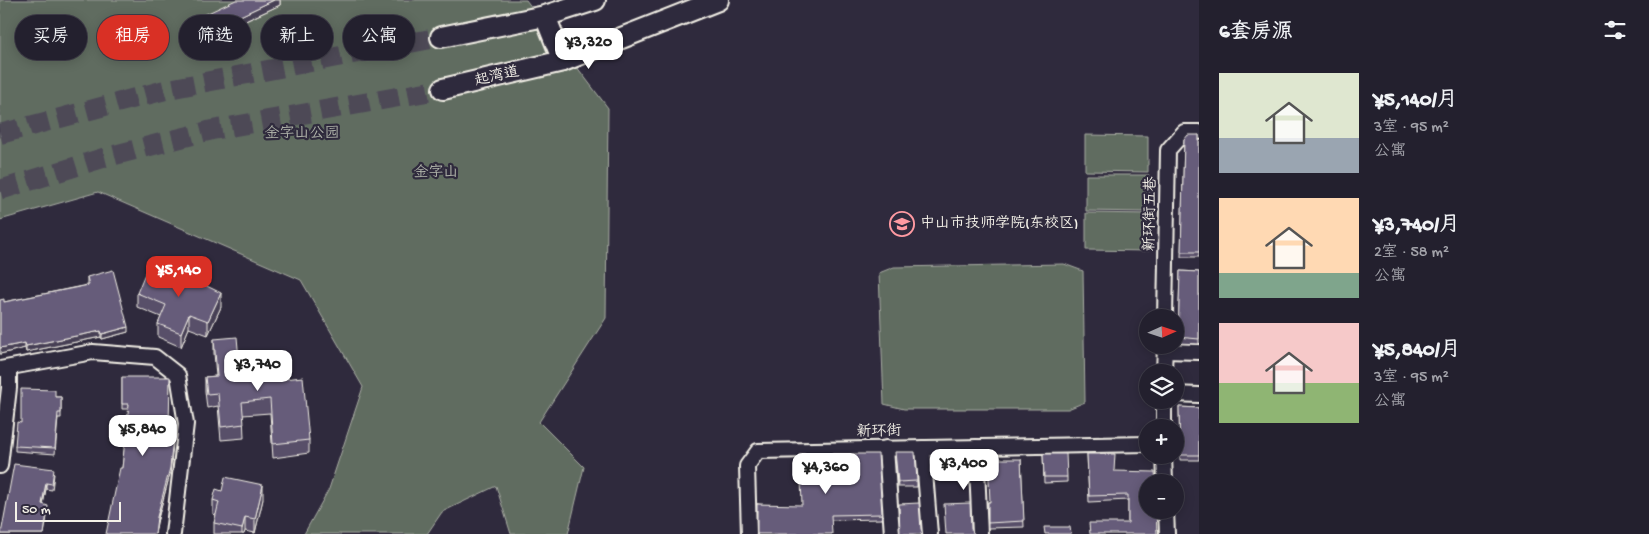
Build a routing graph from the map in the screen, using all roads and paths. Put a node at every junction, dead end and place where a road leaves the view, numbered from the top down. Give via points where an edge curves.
1 (594, 0) edge
2 (718, 0) edge
3 (545, 16) junction
4 (441, 37) tunnel mouth
5 (563, 61) junction
6 (443, 89) tunnel mouth
7 (1199, 132) edge
8 (1165, 309) edge
9 (1184, 350) edge
10 (1199, 352) edge
11 (5, 368) edge
12 (1184, 394) edge
13 (1199, 395) edge
14 (1139, 444) edge
15 (976, 447) junction
16 (886, 448) junction
17 (923, 448) junction
18 (0, 466) edge
19 (1167, 519) edge
20 (174, 534) edge
21 (749, 534) edge
22 (892, 534) edge
23 (930, 534) edge
24 (980, 534) edge
25 (1168, 534) edge

1 - 3 main road
2 - 5 main road, 起湾道
3 - 4 main road
3 - 5 main road
5 - 6 main road, 起湾道
7 - 8 street, 新环街五巷 via 1184,132 1168,150
9 - 10 street
11 - 18 street via 9,388
11 - 20 street via 93,352 155,357 178,375 186,424
12 - 13 street
14 - 15 street, 新环街
15 - 17 street, 新环街
15 - 24 street
16 - 17 street, 新环街
16 - 21 street, 新环街 via 758,451 747,466
16 - 22 street
17 - 23 street
19 - 25 street

